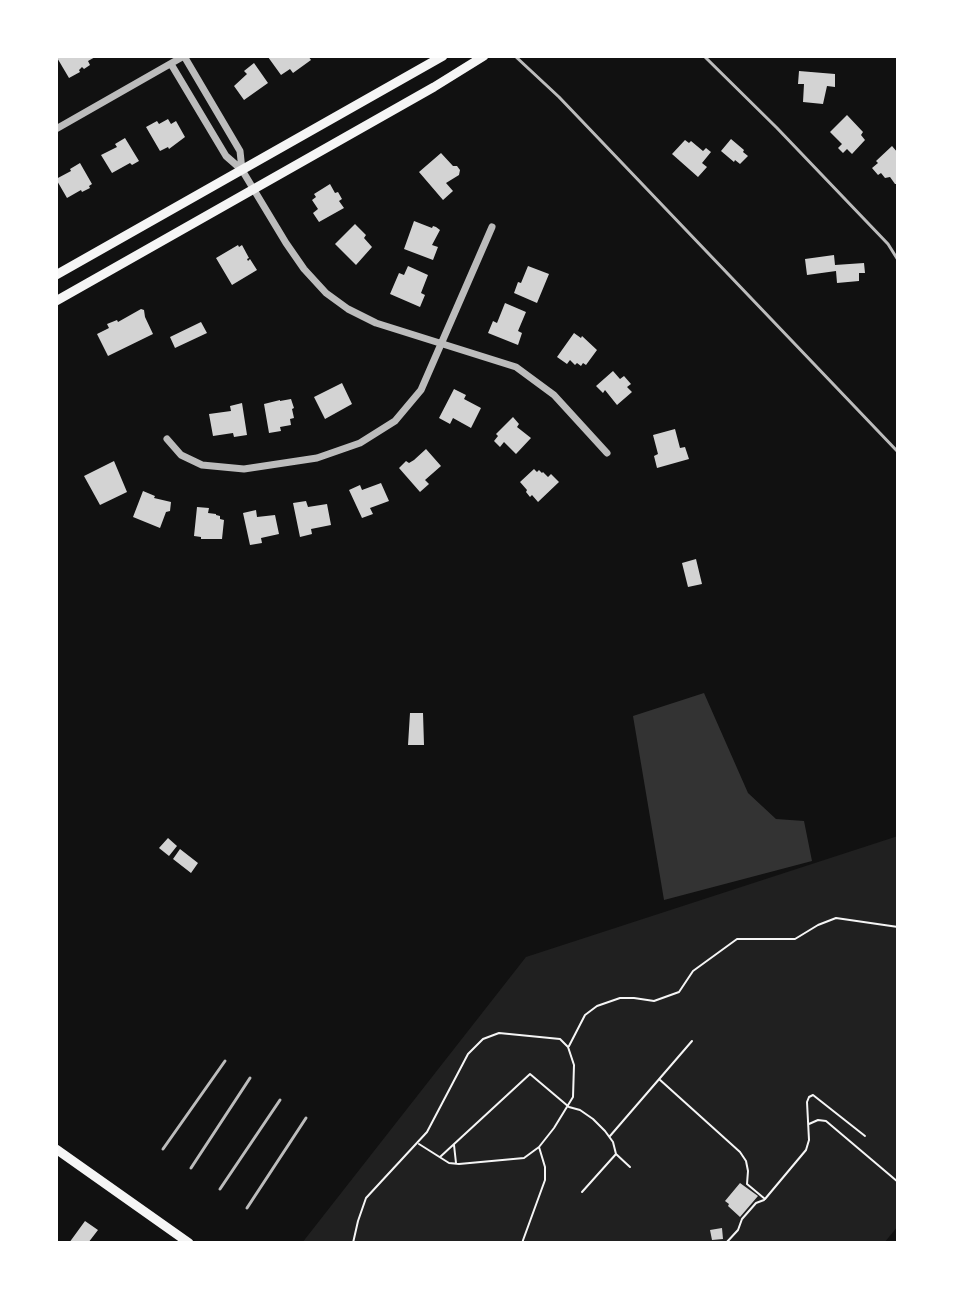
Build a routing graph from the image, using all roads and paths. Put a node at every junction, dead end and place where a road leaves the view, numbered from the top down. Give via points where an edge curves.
1 (184, 56) edge
2 (443, 56) edge
3 (484, 56) edge
4 (515, 56) edge
5 (704, 56) edge
6 (171, 64) junction
7 (56, 129) edge
8 (242, 170) junction
9 (253, 189) junction
10 (492, 227) dead end
11 (898, 260) edge
12 (56, 275) edge
13 (56, 301) edge
14 (443, 343) junction
15 (167, 439) dead end
16 (898, 452) edge
17 (607, 453) dead end
18 (898, 927) edge
19 (692, 1041) dead end
20 (568, 1047) junction
21 (225, 1061) dead end
22 (250, 1078) dead end
23 (659, 1079) junction
24 (280, 1100) dead end
25 (569, 1107) junction
26 (306, 1118) dead end
27 (808, 1125) junction
28 (865, 1136) dead end
29 (609, 1137) junction
30 (418, 1143) junction
31 (454, 1144) junction
32 (539, 1147) junction
33 (56, 1149) edge
34 (163, 1149) dead end
35 (616, 1154) junction
36 (440, 1157) junction
37 (456, 1164) junction
38 (630, 1167) dead end
39 (191, 1168) dead end
40 (898, 1182) edge
41 (220, 1189) dead end
42 (582, 1192) dead end
43 (765, 1199) junction
44 (247, 1208) dead end
45 (189, 1243) edge
46 (353, 1243) edge
47 (522, 1243) edge
48 (726, 1243) edge

1 - 6 street
1 - 8 street via 240,151
2 - 8 main road
3 - 9 main road
4 - 16 lane
5 - 11 lane
6 - 7 street
6 - 8 street via 226,156
8 - 9 street
8 - 12 main road
9 - 13 main road
9 - 14 street via 304,269 326,293 376,323
10 - 14 street
14 - 15 street via 421,390 395,421 360,443 317,458 244,469 202,465 181,455
14 - 17 street via 516,367 554,395
18 - 20 path via 836,918 795,939 737,939 693,971 679,992 654,1001 620,998 597,1006 585,1015
19 - 23 path
20 - 25 path via 574,1065
20 - 30 path via 560,1039 515,1034 483,1039 468,1054
21 - 34 lane
22 - 39 lane
23 - 29 path
23 - 43 path via 740,1152 747,1184
24 - 41 lane
25 - 29 path via 593,1119
25 - 31 path via 530,1074
25 - 32 path
26 - 44 lane
27 - 28 path via 807,1102 813,1095
27 - 40 path via 826,1121
27 - 43 path via 806,1150
29 - 35 path
30 - 36 path
30 - 46 path via 366,1198
31 - 36 path
31 - 37 path
32 - 37 path via 524,1158
32 - 47 path via 545,1180
33 - 45 main road
35 - 38 path
35 - 42 path
36 - 37 path
43 - 48 path via 756,1203

